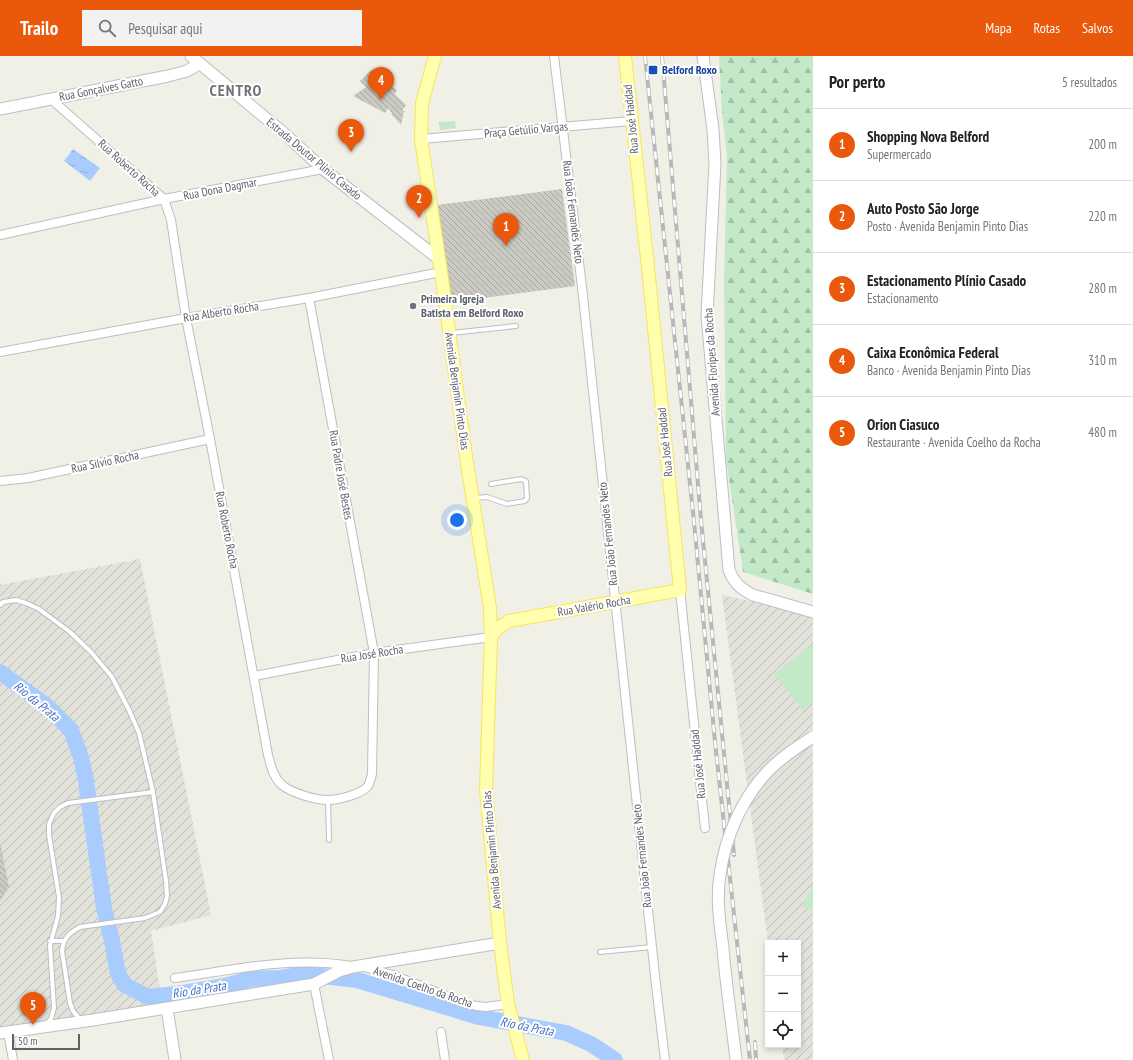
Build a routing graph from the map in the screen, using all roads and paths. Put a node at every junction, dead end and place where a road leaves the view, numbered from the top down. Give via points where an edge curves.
1 (435, 56) edge
2 (554, 56) edge
3 (624, 56) edge
4 (703, 56) edge
5 (197, 59) edge
6 (51, 99) junction
7 (0, 109) edge
8 (631, 121) junction
9 (562, 127) junction
10 (421, 139) junction
11 (324, 169) junction
12 (164, 199) junction
13 (0, 235) edge
14 (439, 259) junction
15 (441, 272) junction
16 (309, 298) junction
17 (186, 318) junction
18 (516, 326) dead end
19 (449, 334) junction
20 (0, 352) edge
21 (210, 439) junction
22 (0, 481) edge
23 (491, 484) dead end
24 (474, 498) junction
25 (680, 590) junction
26 (616, 602) junction
27 (0, 605) edge
28 (490, 608) junction
29 (813, 612) edge
30 (509, 621) junction
31 (492, 637) junction
32 (374, 653) junction
33 (254, 676) junction
34 (813, 737) edge
35 (153, 792) junction
36 (328, 800) junction
37 (705, 828) dead end
38 (329, 840) dead end
39 (64, 941) junction
40 (50, 942) junction
41 (500, 943) junction
42 (652, 947) junction
43 (600, 952) dead end
44 (357, 966) junction
45 (175, 978) dead end
46 (316, 983) junction
47 (167, 1008) junction
48 (509, 1008) junction
49 (93, 1020) junction
50 (36, 1028) junction
51 (4, 1032) edge
52 (441, 1032) dead end
53 (13, 1060) edge
54 (176, 1060) edge
55 (329, 1060) edge
56 (445, 1060) edge
57 (523, 1060) edge
58 (665, 1060) edge
59 (736, 1060) edge

1 - 10 main road, Avenida Benjamin Pinto Dias via 422,103
2 - 9 street, Rua João Fernandes Neto
3 - 8 main road, Rua José Haddad
4 - 29 street, Avenida Floripes da Rocha via 715,164 707,315 729,570 736,584 745,591
5 - 6 street, Rua Gonçalves Gatto via 187,71 173,75
5 - 11 street, Estrada Doutor Plínio Casado
6 - 7 street, Rua Gonçalves Gatto
6 - 12 street, Rua Roberto Rocha
8 - 9 street, Praça Getúlio Vargas
8 - 25 main road, Rua José Haddad
9 - 10 street, Praça Getúlio Vargas
9 - 26 street, Rua João Fernandes Neto
10 - 14 main road, Avenida Benjamin Pinto Dias
11 - 12 street, Rua Dona Dagmar
11 - 14 street, Estrada Doutor Plínio Casado
12 - 13 street, Rua Dona Dagmar
12 - 17 street, Rua Roberto Rocha via 171,220
14 - 15 main road, Avenida Benjamin Pinto Dias
15 - 16 street, Rua Alberto Rocha
15 - 19 main road, Avenida Benjamin Pinto Dias
16 - 17 street, Rua Alberto Rocha
16 - 32 street, Rua Padre José Bestes
17 - 20 street, Rua Alberto Rocha
17 - 21 street, Rua Roberto Rocha
18 - 19 lane
19 - 24 main road, Avenida Benjamin Pinto Dias
21 - 22 street, Rua Silvio Rocha via 28,478
21 - 33 street, Rua Roberto Rocha
23 - 24 lane via 524,480 527,498 525,501 507,504 487,497
24 - 28 main road, Avenida Benjamin Pinto Dias
25 - 26 main road, Rua Valério Rocha
25 - 37 street, Rua José Haddad
26 - 30 main road, Rua Valério Rocha
26 - 42 street, Rua João Fernandes Neto
27 - 35 lane via 16,600 39,609 70,632 112,677 140,733
28 - 30 main road via 498,617
28 - 31 main road, Avenida Benjamin Pinto Dias
30 - 31 main road via 498,628
31 - 32 street, Rua José Rocha
31 - 41 main road, Avenida Benjamin Pinto Dias via 486,790
32 - 33 street, Rua José Rocha
32 - 36 street, Rua Roberto Rocha via 370,781 362,791
33 - 36 street, Rua Roberto Rocha via 274,775 288,789 304,796
34 - 59 street, bridge via 769,770 746,798 725,847 718,905
35 - 39 lane via 166,881 165,904 160,912 145,918 80,927
35 - 40 lane via 75,801 60,807 54,813 49,824 49,835 59,897 58,916
36 - 38 lane
39 - 40 lane
39 - 49 lane via 62,951 73,1011 79,1018
40 - 50 lane via 54,1014 47,1023
41 - 44 street, Avenida Coelho da Rocha
41 - 48 main road, Avenida Benjamin Pinto Dias
42 - 43 lane
42 - 58 street, Rua João Fernandes Neto
44 - 45 street via 280,962
44 - 46 street, Avenida Coelho da Rocha via 339,971
44 - 48 street, Avenida Coelho da Rocha via 393,975 476,1006
46 - 47 street, Avenida Coelho da Rocha
46 - 55 street
47 - 49 street, Avenida Coelho da Rocha
47 - 54 street
48 - 57 main road, Avenida Benjamin Pinto Dias
49 - 50 street, Avenida Coelho da Rocha
50 - 51 street, Avenida Coelho da Rocha
51 - 53 street
52 - 56 street

